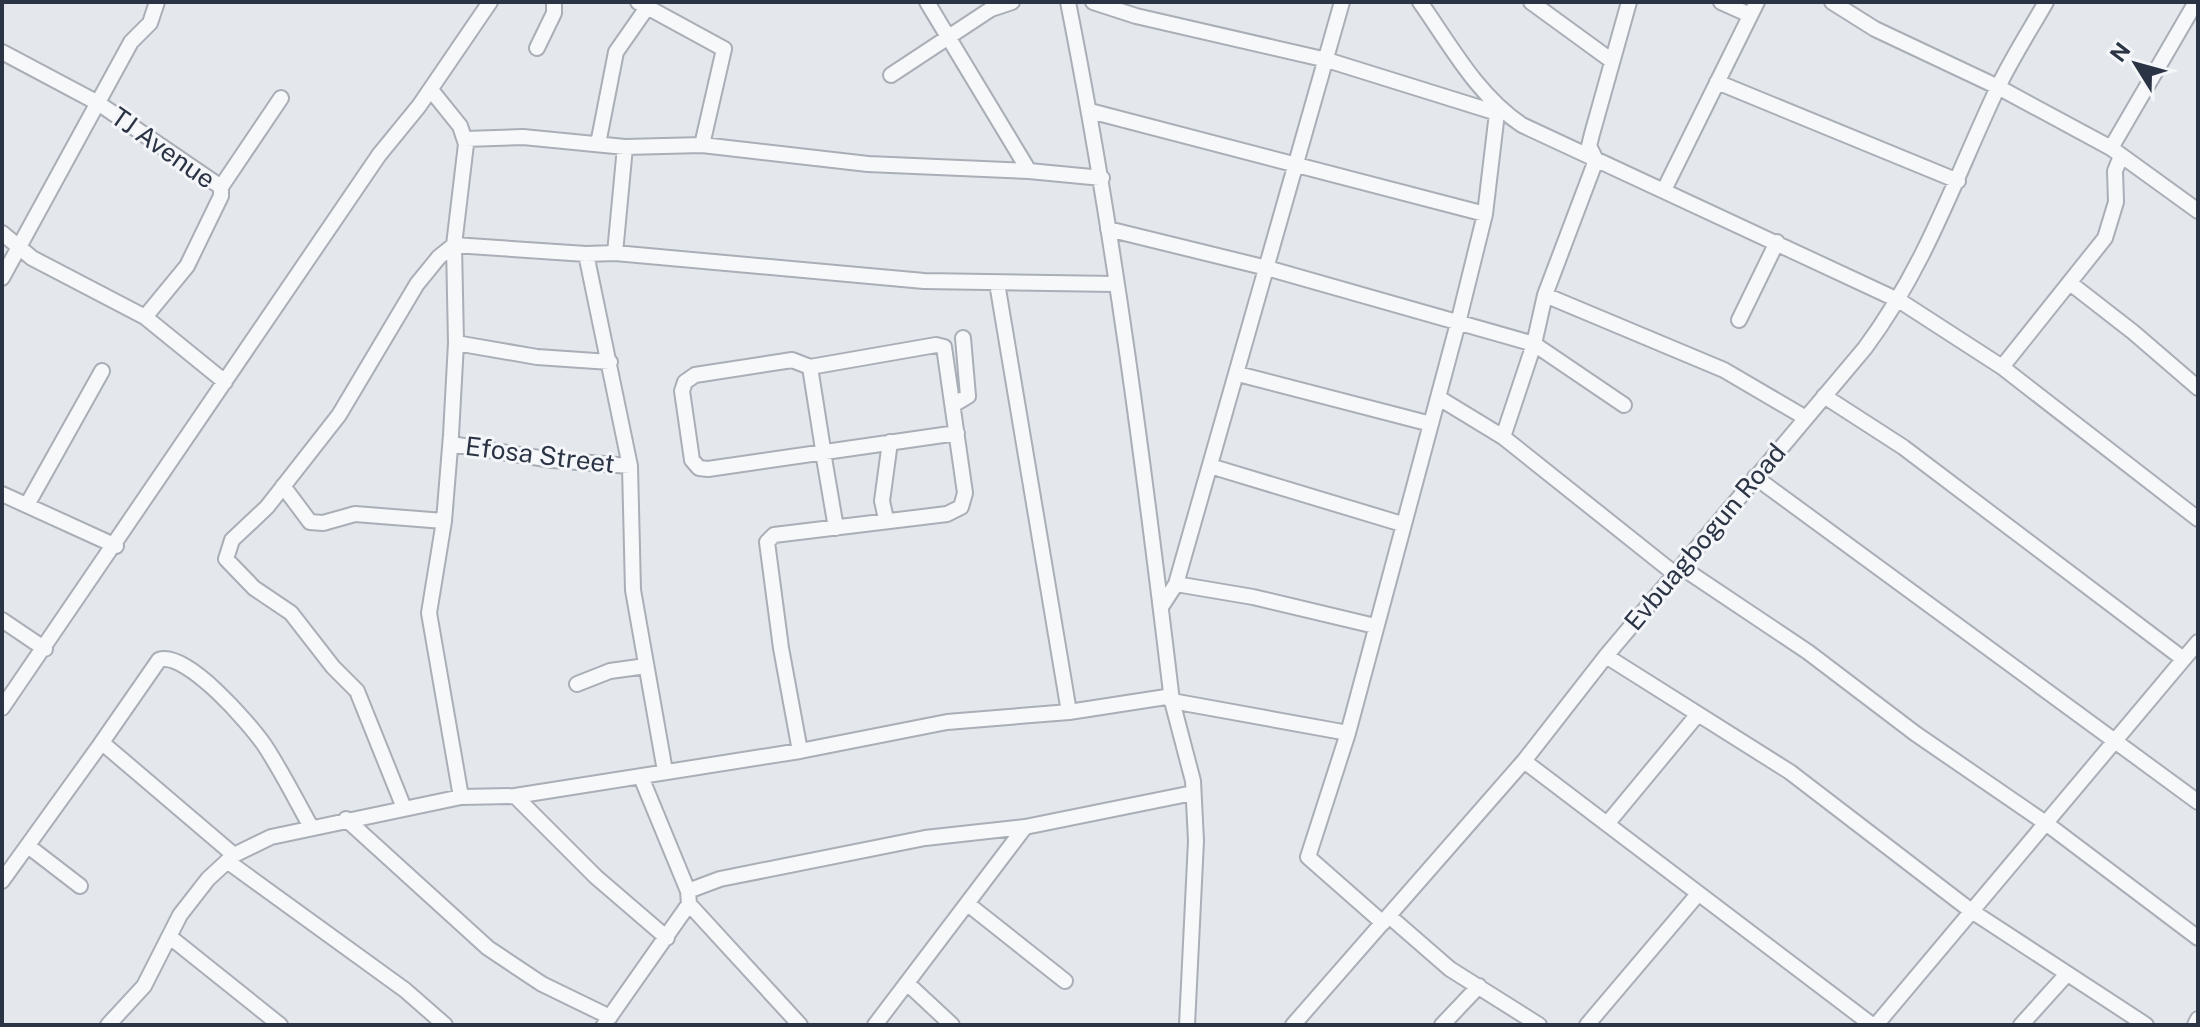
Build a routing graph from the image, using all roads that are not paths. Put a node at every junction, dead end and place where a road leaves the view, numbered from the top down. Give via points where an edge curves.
1 (157, 2) edge
2 (490, 2) edge
3 (554, 2) edge
4 (927, 2) edge
5 (1012, 2) edge
6 (1068, 2) edge
7 (1093, 2) edge
8 (1342, 2) edge
9 (1420, 2) edge
10 (1531, 2) edge
11 (1629, 2) edge
12 (1721, 2) edge
13 (1832, 2) edge
14 (2046, 2) edge
15 (2196, 2) edge
16 (642, 5) edge
17 (1754, 8) edge
18 (1138, 9) edge
19 (949, 39) junction
20 (537, 48) dead end
21 (2, 52) edge
22 (1327, 60) junction
23 (1612, 61) junction
24 (891, 75) dead end
25 (1717, 82) junction
26 (1998, 87) junction
27 (431, 90) junction
28 (281, 98) dead end
29 (98, 103) junction
30 (1090, 111) junction
31 (1499, 112) junction
32 (465, 139) junction
33 (598, 144) junction
34 (702, 145) junction
35 (625, 147) junction
36 (2116, 152) junction
37 (1596, 160) junction
38 (1298, 162) junction
39 (1029, 171) junction
40 (1102, 178) junction
41 (1958, 181) junction
42 (221, 187) junction
43 (1664, 190) junction
44 (2198, 211) edge
45 (1485, 214) junction
46 (1108, 229) junction
47 (2, 233) edge
48 (1777, 242) junction
49 (454, 245) junction
50 (20, 249) junction
51 (615, 253) junction
52 (586, 254) junction
53 (1267, 268) junction
54 (2, 278) edge
55 (997, 283) junction
56 (2070, 283) junction
57 (1115, 284) junction
58 (1545, 295) junction
59 (1900, 301) junction
60 (145, 317) junction
61 (1739, 320) dead end
62 (1458, 323) junction
63 (963, 338) dead end
64 (456, 343) junction
65 (1534, 344) junction
66 (610, 362) junction
67 (810, 367) junction
68 (2002, 367) junction
69 (102, 371) dead end
70 (1238, 374) junction
71 (225, 382) junction
72 (2198, 388) edge
73 (1824, 396) junction
74 (1439, 398) junction
75 (953, 405) junction
76 (1624, 405) dead end
77 (1806, 418) junction
78 (1431, 424) junction
79 (957, 433) junction
80 (1503, 437) junction
81 (890, 442) junction
82 (451, 444) junction
83 (823, 452) junction
84 (630, 466) junction
85 (1210, 466) junction
86 (1755, 477) junction
87 (283, 486) junction
88 (2, 494) edge
89 (27, 505) junction
90 (886, 519) junction
91 (2198, 519) edge
92 (444, 521) junction
93 (1402, 524) junction
94 (836, 528) junction
95 (116, 546) junction
96 (1678, 571) junction
97 (1176, 584) junction
98 (1163, 604) junction
99 (2, 620) edge
100 (1375, 626) junction
101 (2198, 642) edge
102 (45, 649) junction
103 (1606, 656) junction
104 (2182, 658) junction
105 (646, 666) junction
106 (577, 684) dead end
107 (1172, 701) junction
108 (2, 708) edge
109 (1069, 712) junction
110 (1698, 714) junction
111 (1348, 733) junction
112 (2114, 742) junction
113 (100, 745) junction
114 (800, 751) junction
115 (1524, 761) junction
116 (665, 771) junction
117 (641, 777) junction
118 (1193, 793) junction
119 (515, 796) junction
120 (461, 797) junction
121 (2198, 802) edge
122 (404, 808) junction
123 (346, 819) junction
124 (1607, 824) junction
125 (2047, 824) junction
126 (311, 827) junction
127 (1025, 827) junction
128 (28, 846) junction
129 (230, 858) junction
130 (2, 881) edge
131 (80, 886) dead end
132 (1698, 894) junction
133 (688, 898) junction
134 (969, 905) junction
135 (1970, 910) junction
136 (1386, 920) junction
137 (170, 937) junction
138 (667, 938) junction
139 (2198, 938) edge
140 (2067, 974) junction
141 (1065, 981) dead end
142 (908, 984) junction
143 (1479, 986) junction
144 (2198, 1019) edge
145 (607, 1021) edge
146 (108, 1025) edge
147 (280, 1025) edge
148 (445, 1025) edge
149 (800, 1025) edge
150 (875, 1025) edge
151 (952, 1025) edge
152 (1187, 1025) edge
153 (1293, 1025) edge
154 (1442, 1025) edge
155 (1539, 1025) edge
156 (1587, 1025) edge
157 (1874, 1025) edge
158 (2021, 1025) edge
159 (2146, 1025) edge
160 (2195, 1025) edge

1 - 29 street via 150,23 131,42
2 - 27 street
3 - 20 street
4 - 19 street
5 - 19 street via 991,9
6 - 30 street
7 - 18 street
8 - 22 street
9 - 31 street
10 - 23 street
11 - 23 street
12 - 17 street
13 - 26 street via 1875,29
14 - 26 street, Evbuagbogun Road
15 - 36 street
16 - 33 street via 616,52
16 - 34 street via 724,49
17 - 25 street
18 - 22 street
19 - 24 street
19 - 39 street
21 - 29 street, TJ Avenue
22 - 31 street
22 - 38 street
23 - 37 street via 1589,146
25 - 41 street
25 - 43 street
26 - 36 street
26 - 41 street, Evbuagbogun Road
27 - 32 street
27 - 71 street via 379,155
28 - 42 street
29 - 42 street, TJ Avenue
29 - 50 street
30 - 38 street
30 - 40 street
31 - 37 street
31 - 45 street
32 - 33 street via 523,137
32 - 49 street
33 - 35 street
34 - 35 street
34 - 39 street via 868,164
35 - 51 street
36 - 44 street
36 - 56 street via 2110,228
37 - 43 street
37 - 58 street
38 - 45 street
38 - 53 street
39 - 40 street
40 - 46 street
41 - 59 street, Evbuagbogun Road
42 - 60 street, TJ Avenue via 187,266
43 - 48 street
45 - 62 street
46 - 53 street
46 - 57 street
47 - 50 street
48 - 59 street
48 - 61 street
49 - 52 street
49 - 64 street
49 - 87 street via 417,284 359,383
50 - 54 street
50 - 60 street
51 - 52 street
51 - 55 street
52 - 66 street
53 - 62 street
53 - 70 street
55 - 57 street
55 - 109 street
56 - 68 street
56 - 72 street
57 - 98 street
58 - 65 street
58 - 77 street via 1724,370
59 - 68 street
59 - 73 street, Evbuagbogun Road
60 - 71 street
62 - 65 street
62 - 74 street
63 - 75 street via 968,396
64 - 66 street
64 - 82 street
65 - 76 street
65 - 80 street
66 - 84 street
67 - 75 street via 944,347
67 - 83 street
67 - 83 street via 792,360 695,375 685,382 692,460 708,469
68 - 91 street
69 - 89 street
70 - 78 street
70 - 85 street
71 - 95 street
73 - 77 street, Evbuagbogun Road
73 - 104 street via 1903,447
74 - 78 street
74 - 80 street
75 - 79 street
77 - 86 street, Evbuagbogun Road
78 - 93 street
79 - 81 street
79 - 90 street via 965,493 961,507 947,514
80 - 96 street
81 - 83 street
81 - 90 street via 882,501
82 - 84 street, Efosa Street
82 - 92 street
83 - 94 street
84 - 105 street via 633,590
85 - 93 street
85 - 97 street
86 - 96 street, Evbuagbogun Road
86 - 112 street
87 - 92 street via 310,522 355,514
87 - 122 street via 232,540 226,559 254,588 291,613 357,691
88 - 89 street
89 - 95 street
90 - 94 street
92 - 120 street via 429,613
93 - 100 street
94 - 114 street via 774,535 767,542
95 - 102 street
96 - 103 street, Evbuagbogun Road
96 - 125 street via 1808,652
97 - 98 street
97 - 100 street
98 - 107 street
99 - 102 street
100 - 111 street
101 - 104 street
102 - 108 street
103 - 110 street
103 - 115 street, Evbuagbogun Road
104 - 112 street
105 - 106 street via 610,671
105 - 116 street
107 - 109 street via 1166,697
107 - 111 street
107 - 118 street
109 - 114 street via 947,722
110 - 124 street
110 - 135 street via 1790,772
111 - 136 street via 1308,857
112 - 121 street
112 - 125 street
113 - 126 street via 159,660 183,662 264,744
113 - 128 street
113 - 129 street
114 - 116 street
115 - 124 street
115 - 136 street, Evbuagbogun Road
116 - 117 street
117 - 119 street
117 - 133 street
118 - 127 street
118 - 152 street via 1196,841
119 - 120 street
119 - 138 street
120 - 122 street
122 - 123 street
123 - 126 street
123 - 145 street via 488,948
124 - 132 street
125 - 135 street
125 - 139 street
126 - 129 street via 271,837
127 - 133 street via 925,838 720,879
127 - 134 street
128 - 130 street
128 - 131 street
129 - 137 street via 180,915
129 - 148 street
132 - 156 street
132 - 157 street
133 - 138 street
133 - 149 street
134 - 141 street
134 - 142 street
135 - 140 street
135 - 157 street
136 - 143 street
136 - 153 street, Evbuagbogun Road
137 - 146 street via 144,986
137 - 147 street
138 - 145 street
140 - 158 street
140 - 159 street
142 - 150 street
142 - 151 street
143 - 154 street
143 - 155 street
144 - 160 street

